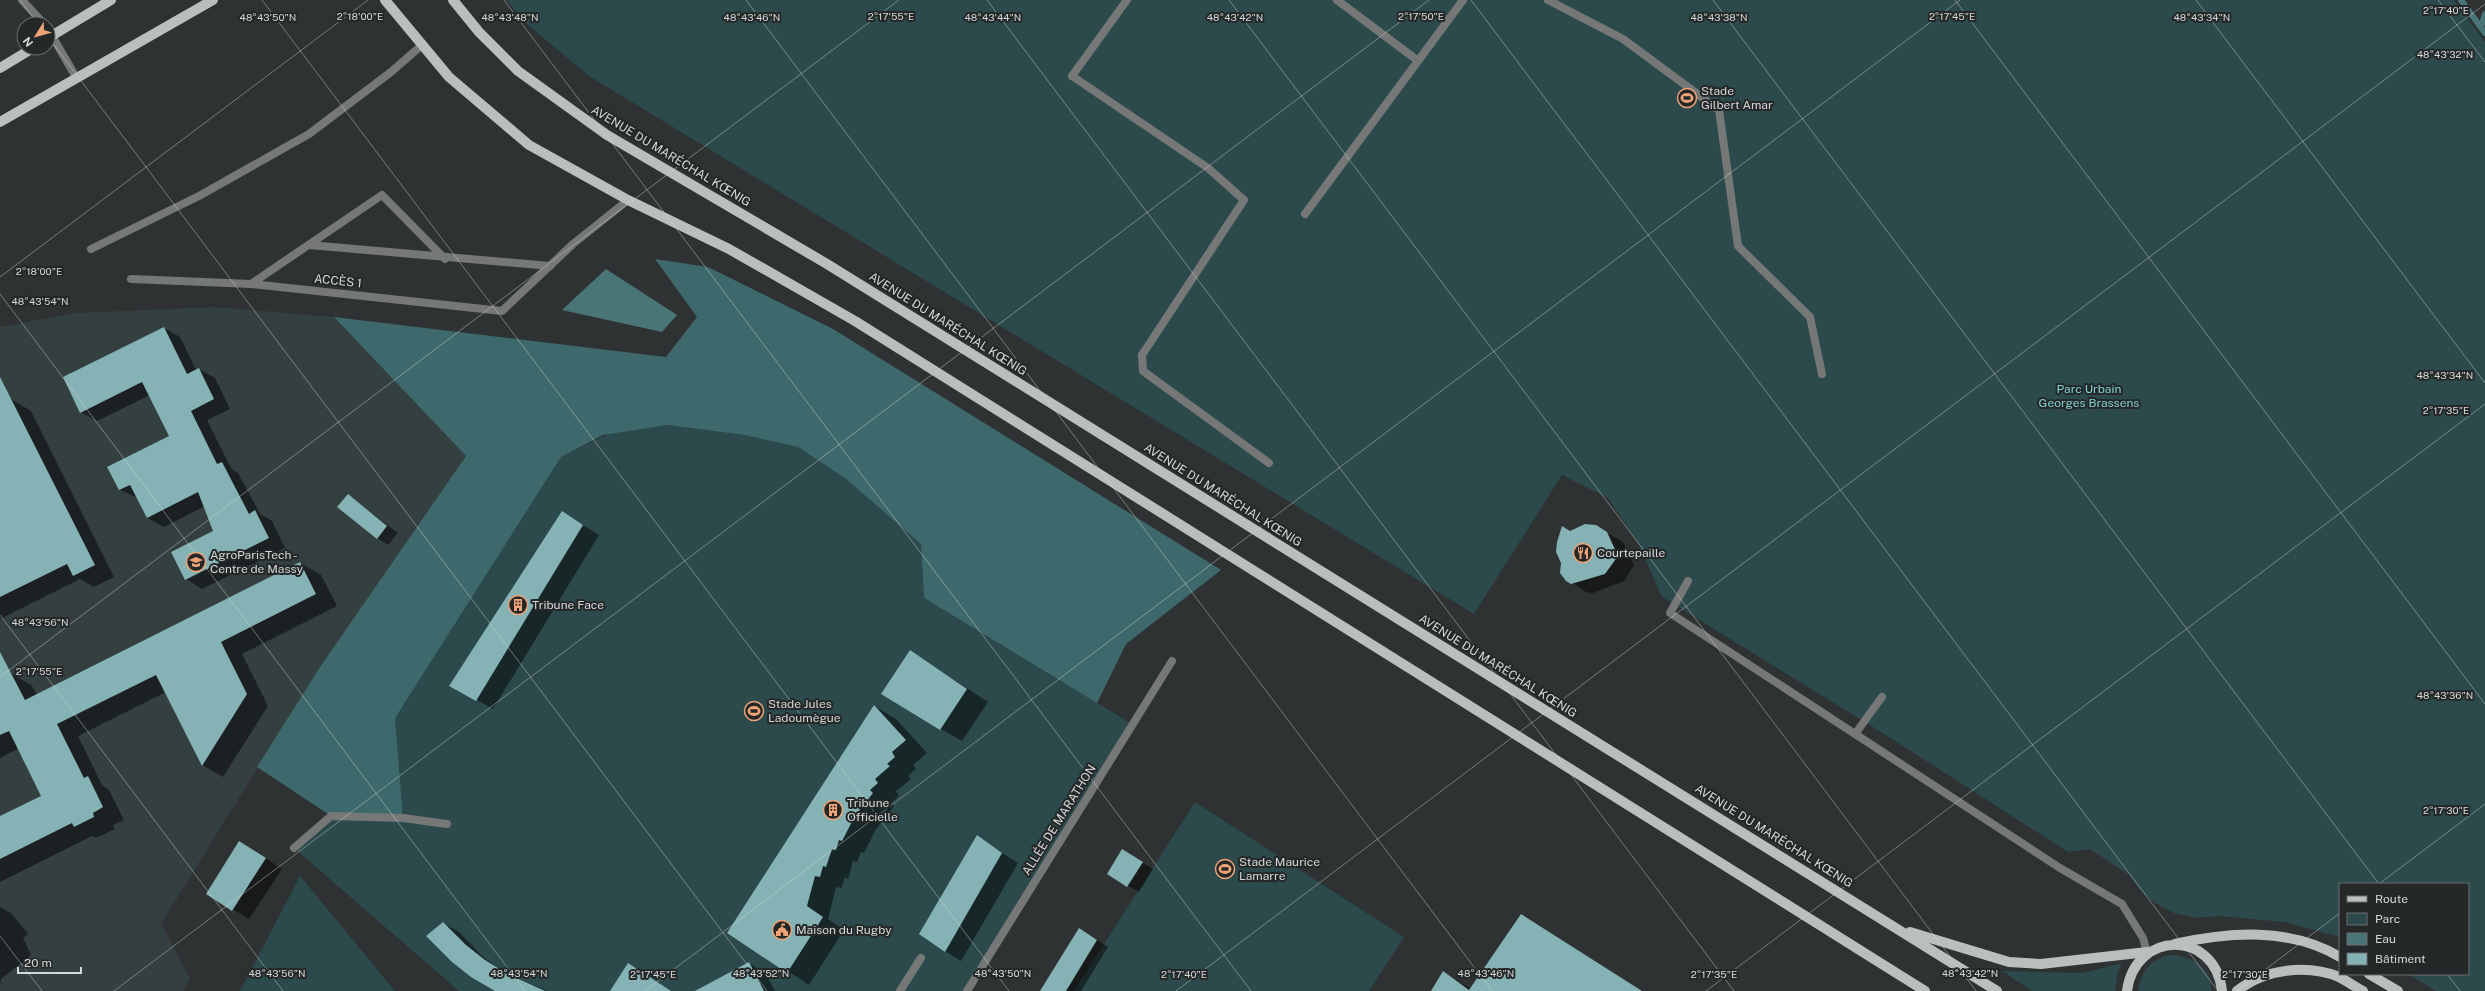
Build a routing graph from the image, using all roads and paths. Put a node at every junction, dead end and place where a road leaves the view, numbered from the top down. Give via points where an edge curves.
1 (22, 0) edge
2 (111, 0) edge
3 (213, 0) edge
4 (385, 0) edge
5 (453, 0) edge
6 (1126, 0) edge
7 (1337, 0) edge
8 (1463, 0) edge
9 (1548, 0) edge
10 (37, 16) edge
11 (56, 31) edge
12 (56, 44) edge
13 (422, 45) junction
14 (19, 56) edge
15 (1417, 60) junction
16 (0, 68) edge
17 (76, 77) junction
18 (0, 122) edge
19 (628, 200) junction
20 (1305, 214) dead end
21 (309, 245) junction
22 (91, 249) dead end
23 (445, 259) junction
24 (550, 266) junction
25 (131, 278) dead end
26 (251, 284) junction
27 (1822, 374) dead end
28 (1269, 463) dead end
29 (1688, 581) dead end
30 (1172, 662) dead end
31 (1882, 697) dead end
32 (1855, 734) junction
33 (447, 824) dead end
34 (294, 848) dead end
35 (1898, 928) junction
36 (2175, 944) junction
37 (2147, 952) junction
38 (2339, 957) edge
39 (921, 958) dead end
40 (2371, 975) edge
41 (900, 991) edge
42 (967, 991) edge
43 (1925, 991) edge
44 (1997, 991) edge
45 (2127, 991) edge
46 (2222, 991) edge
47 (2237, 991) edge
48 (2363, 991) edge
49 (2398, 991) edge

1 - 10 street
2 - 11 main road
3 - 17 main road
4 - 13 main road
5 - 35 main road, AVENUE DU MARÉCHAL KŒNIG via 479,32 518,71 607,135 827,264
6 - 28 street via 1072,76 1208,168 1244,200 1142,355 1143,371
7 - 15 street
8 - 15 street
9 - 27 street via 1623,39 1719,110 1738,246 1810,317
12 - 17 street
13 - 19 main road via 449,77 528,145
13 - 22 street via 391,72 308,134 199,196
14 - 16 main road
15 - 20 street
17 - 18 main road
19 - 24 street, ACCÈS 1
19 - 43 main road via 729,250 855,320
21 - 23 street
21 - 23 street via 382,195
21 - 26 street
23 - 24 street
24 - 26 street, ACCÈS 1 via 502,311
25 - 26 street, ACCÈS 1
29 - 32 street via 1670,613
30 - 42 street, ALLÉE DE MARATHON
31 - 32 street
32 - 37 street via 2060,868 2122,904 2143,938
33 - 34 street via 403,818 331,816
35 - 37 main road via 2009,962 2041,964
35 - 44 main road, AVENUE DU MARÉCHAL KŒNIG
36 - 37 main road
36 - 38 main road via 2212,936 2244,934 2299,940
36 - 46 main road via 2189,946 2202,953 2212,963 2219,976
37 - 45 main road via 2128,978
39 - 41 street
40 - 49 main road
47 - 48 main road via 2275,972 2308,969 2339,977

